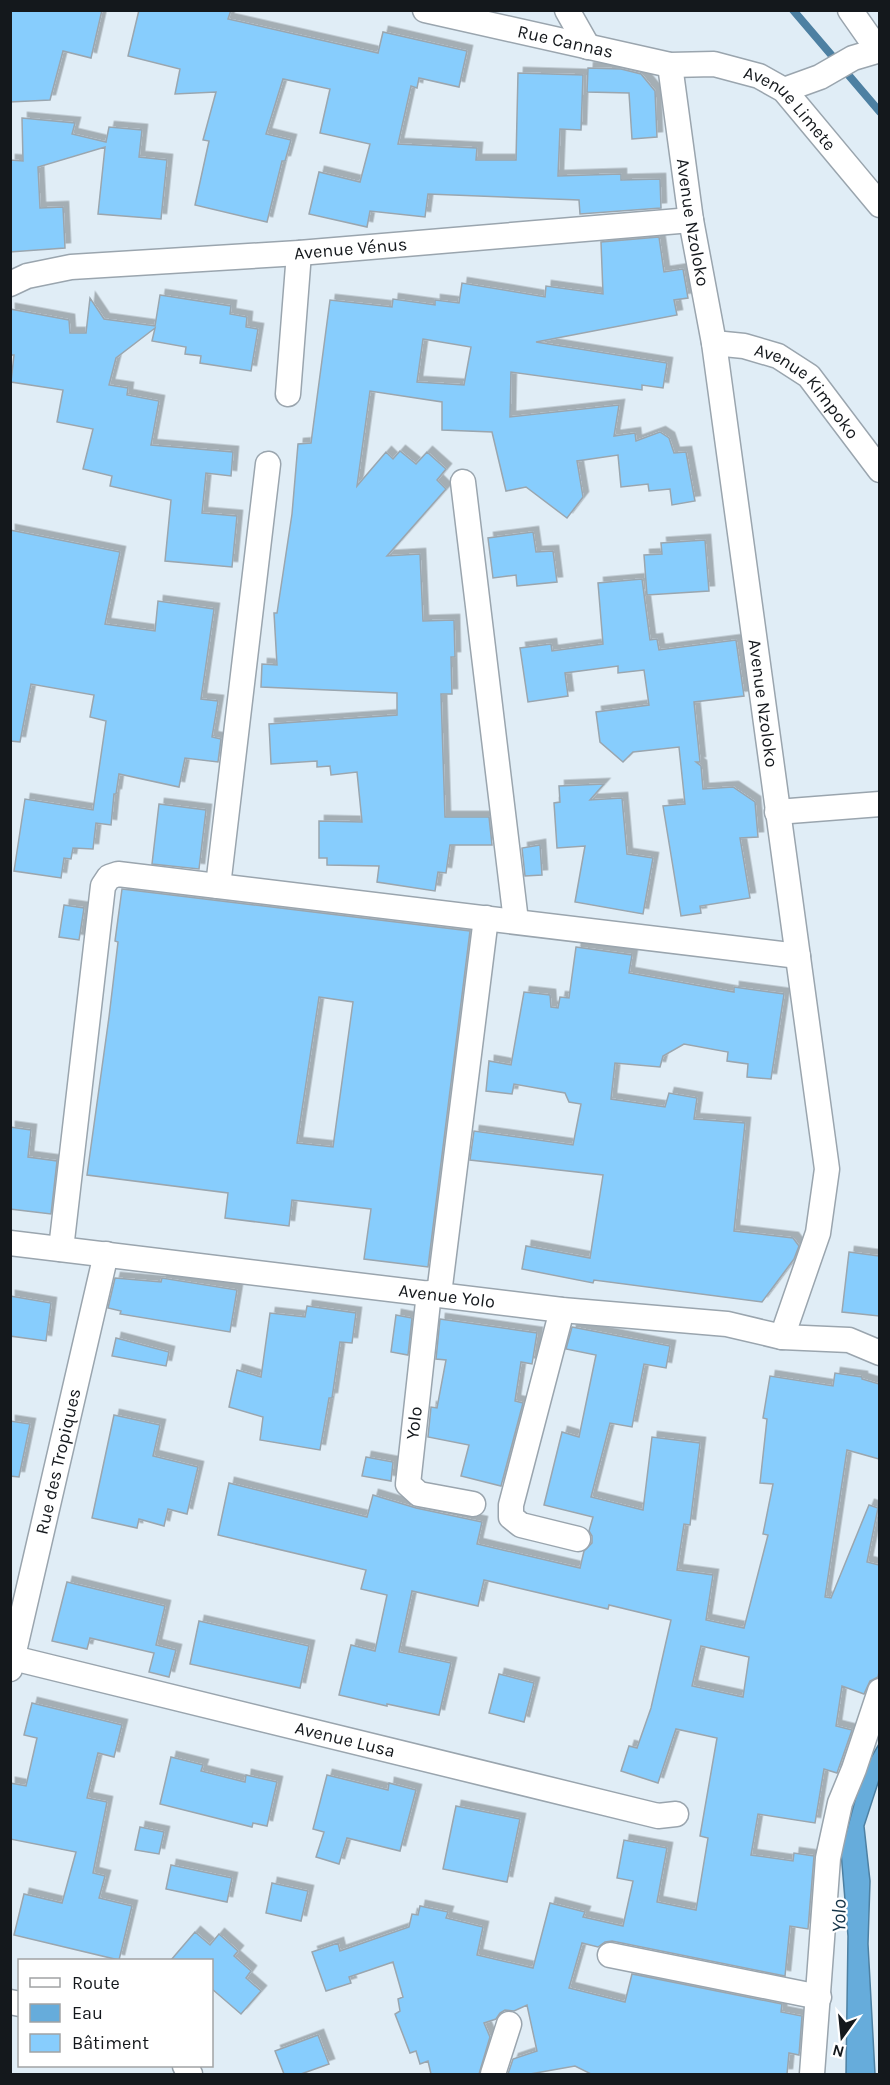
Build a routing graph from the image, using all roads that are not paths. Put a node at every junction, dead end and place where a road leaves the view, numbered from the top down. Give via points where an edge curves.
1 (425, 10) edge
2 (567, 10) edge
3 (850, 10) edge
4 (588, 47) junction
5 (879, 50) edge
6 (670, 65) junction
7 (784, 90) junction
8 (879, 205) edge
9 (691, 220) junction
10 (299, 253) junction
11 (10, 285) edge
12 (714, 343) junction
13 (288, 394) dead end
14 (268, 464) dead end
15 (879, 470) edge
16 (463, 482) dead end
17 (879, 804) edge
18 (777, 813) junction
19 (218, 886) junction
20 (486, 918) junction
21 (516, 921) junction
22 (798, 956) junction
23 (10, 1243) edge
24 (61, 1249) junction
25 (106, 1254) junction
26 (434, 1294) junction
27 (562, 1310) junction
28 (782, 1337) junction
29 (879, 1353) edge
30 (473, 1504) dead end
31 (578, 1539) dead end
32 (12, 1664) edge
33 (879, 1691) edge
34 (676, 1814) dead end
35 (610, 1955) dead end
36 (819, 1997) junction
37 (509, 2024) dead end
38 (493, 2074) edge
39 (813, 2074) edge

1 - 4 street, Rue Cannas
2 - 4 street
3 - 5 street
4 - 6 street, Rue Cannas
5 - 7 street
6 - 7 street, Avenue Limete via 714,64 759,76
6 - 9 street, Avenue Nzoloko
7 - 8 street, Avenue Limete
9 - 10 street, Avenue Vénus
9 - 12 street, Avenue Nzoloko
10 - 11 street, Avenue Vénus via 71,267 27,276
10 - 13 street
12 - 15 street, Avenue Kimpoko via 744,346 778,357 809,376
12 - 18 street, Avenue Nzoloko
14 - 19 street
16 - 21 street
17 - 18 street
18 - 22 street, Avenue Nzoloko
19 - 20 street
19 - 24 street via 118,874 103,885
20 - 21 street
20 - 26 street
21 - 22 street
22 - 28 street, Avenue Nzoloko via 827,1168 818,1233
23 - 24 street, Avenue Yolo
24 - 25 street, Avenue Yolo
25 - 26 street, Avenue Yolo
25 - 32 street, Rue des Tropiques
26 - 27 street, Avenue Yolo
26 - 30 street, Yolo via 408,1484 419,1494
27 - 28 street, Avenue Yolo via 727,1324
27 - 31 street via 511,1517 521,1524
28 - 29 street, Avenue Yolo via 849,1340
32 - 34 street, Avenue Lusa via 658,1816
33 - 36 street via 840,1803 828,1858
35 - 36 street
36 - 39 street
37 - 38 street

